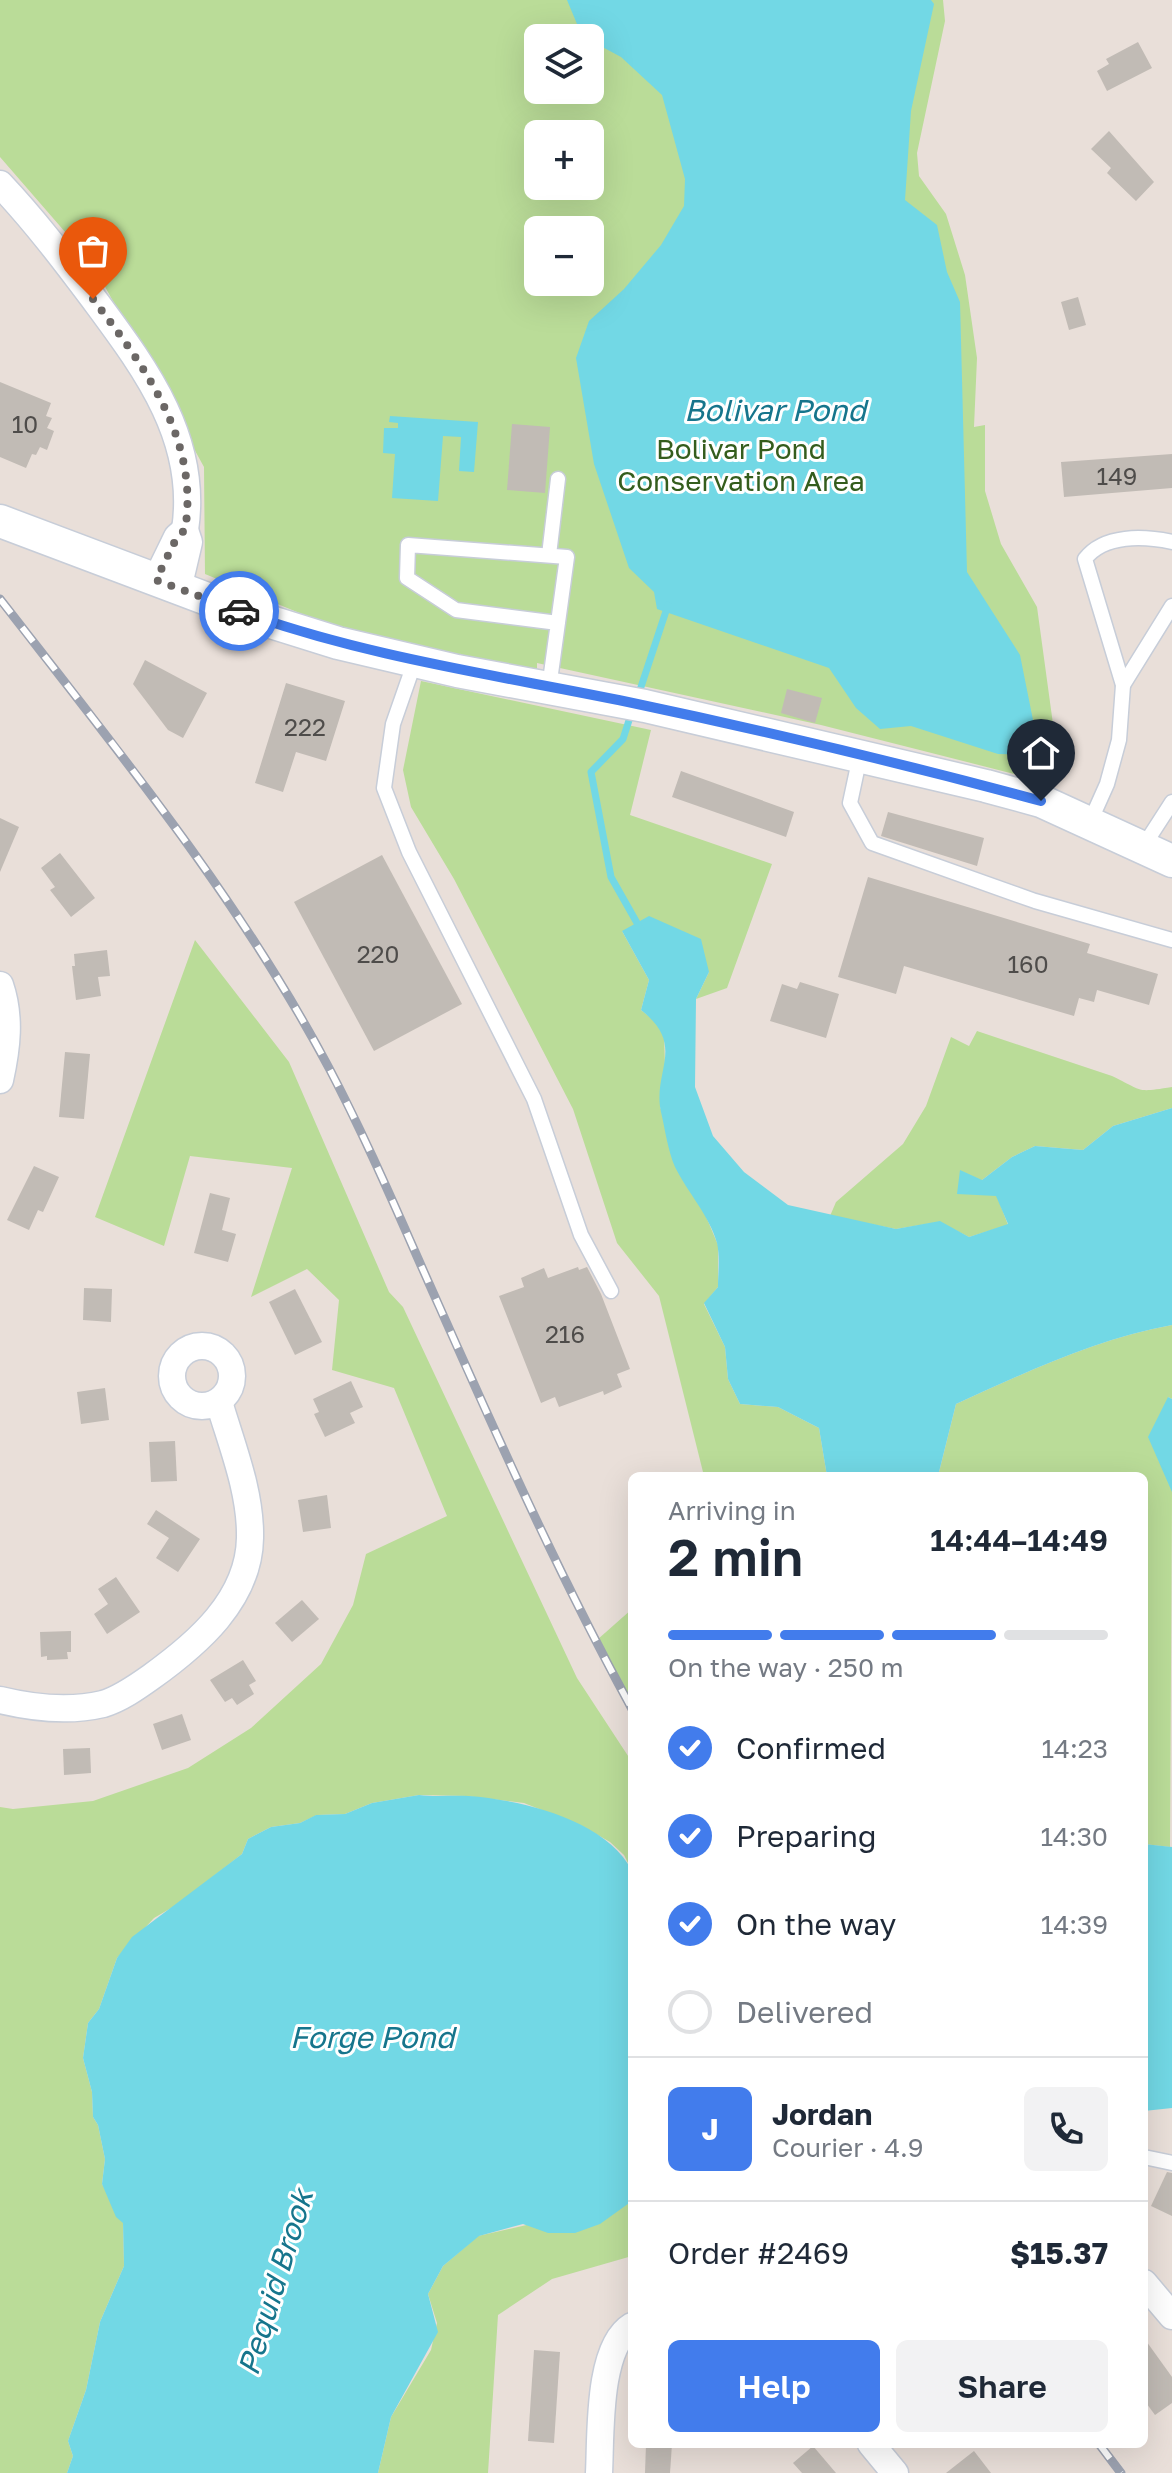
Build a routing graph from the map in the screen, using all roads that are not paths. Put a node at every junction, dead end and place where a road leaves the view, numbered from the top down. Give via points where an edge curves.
1 (0, 184) edge
2 (558, 479) dead end
3 (0, 521) edge
4 (1172, 542) edge
5 (549, 555) junction
6 (167, 584) junction
7 (1172, 606) edge
8 (558, 623) junction
9 (415, 661) junction
10 (1123, 685) junction
11 (549, 688) junction
12 (860, 756) junction
13 (1172, 802) edge
14 (1090, 822) junction
15 (1143, 848) junction
16 (1172, 861) edge
17 (1172, 940) edge
18 (0, 985) edge
19 (0, 1080) edge
20 (611, 1291) dead end
21 (219, 1402) dead end
22 (0, 1700) edge
23 (1148, 2158) edge
24 (1172, 2163) edge
25 (1148, 2288) edge
26 (1172, 2316) edge
27 (628, 2328) edge
28 (874, 2448) edge
29 (599, 2473) edge
30 (895, 2473) edge

1 - 6 street via 38,224 148,373 175,433 187,472 189,542
2 - 5 lane
3 - 6 street
4 - 10 lane via 1109,541 1085,559
5 - 8 lane via 567,557
5 - 8 lane via 408,545 407,578 456,610
6 - 9 street via 338,643
7 - 10 lane
8 - 11 lane
9 - 11 street
9 - 20 lane via 393,724 384,788 409,852 534,1099 581,1235
10 - 14 lane via 1119,740
11 - 12 street
12 - 14 street via 1041,801
12 - 17 lane via 850,803 872,843 1035,901
13 - 15 lane
14 - 15 street
15 - 16 street
18 - 19 street via 8,1042
21 - 22 street via 248,1500 250,1540 245,1569 219,1618 186,1652 104,1703 65,1709
23 - 24 lane
25 - 26 street
27 - 29 street via 607,2363
28 - 30 street

